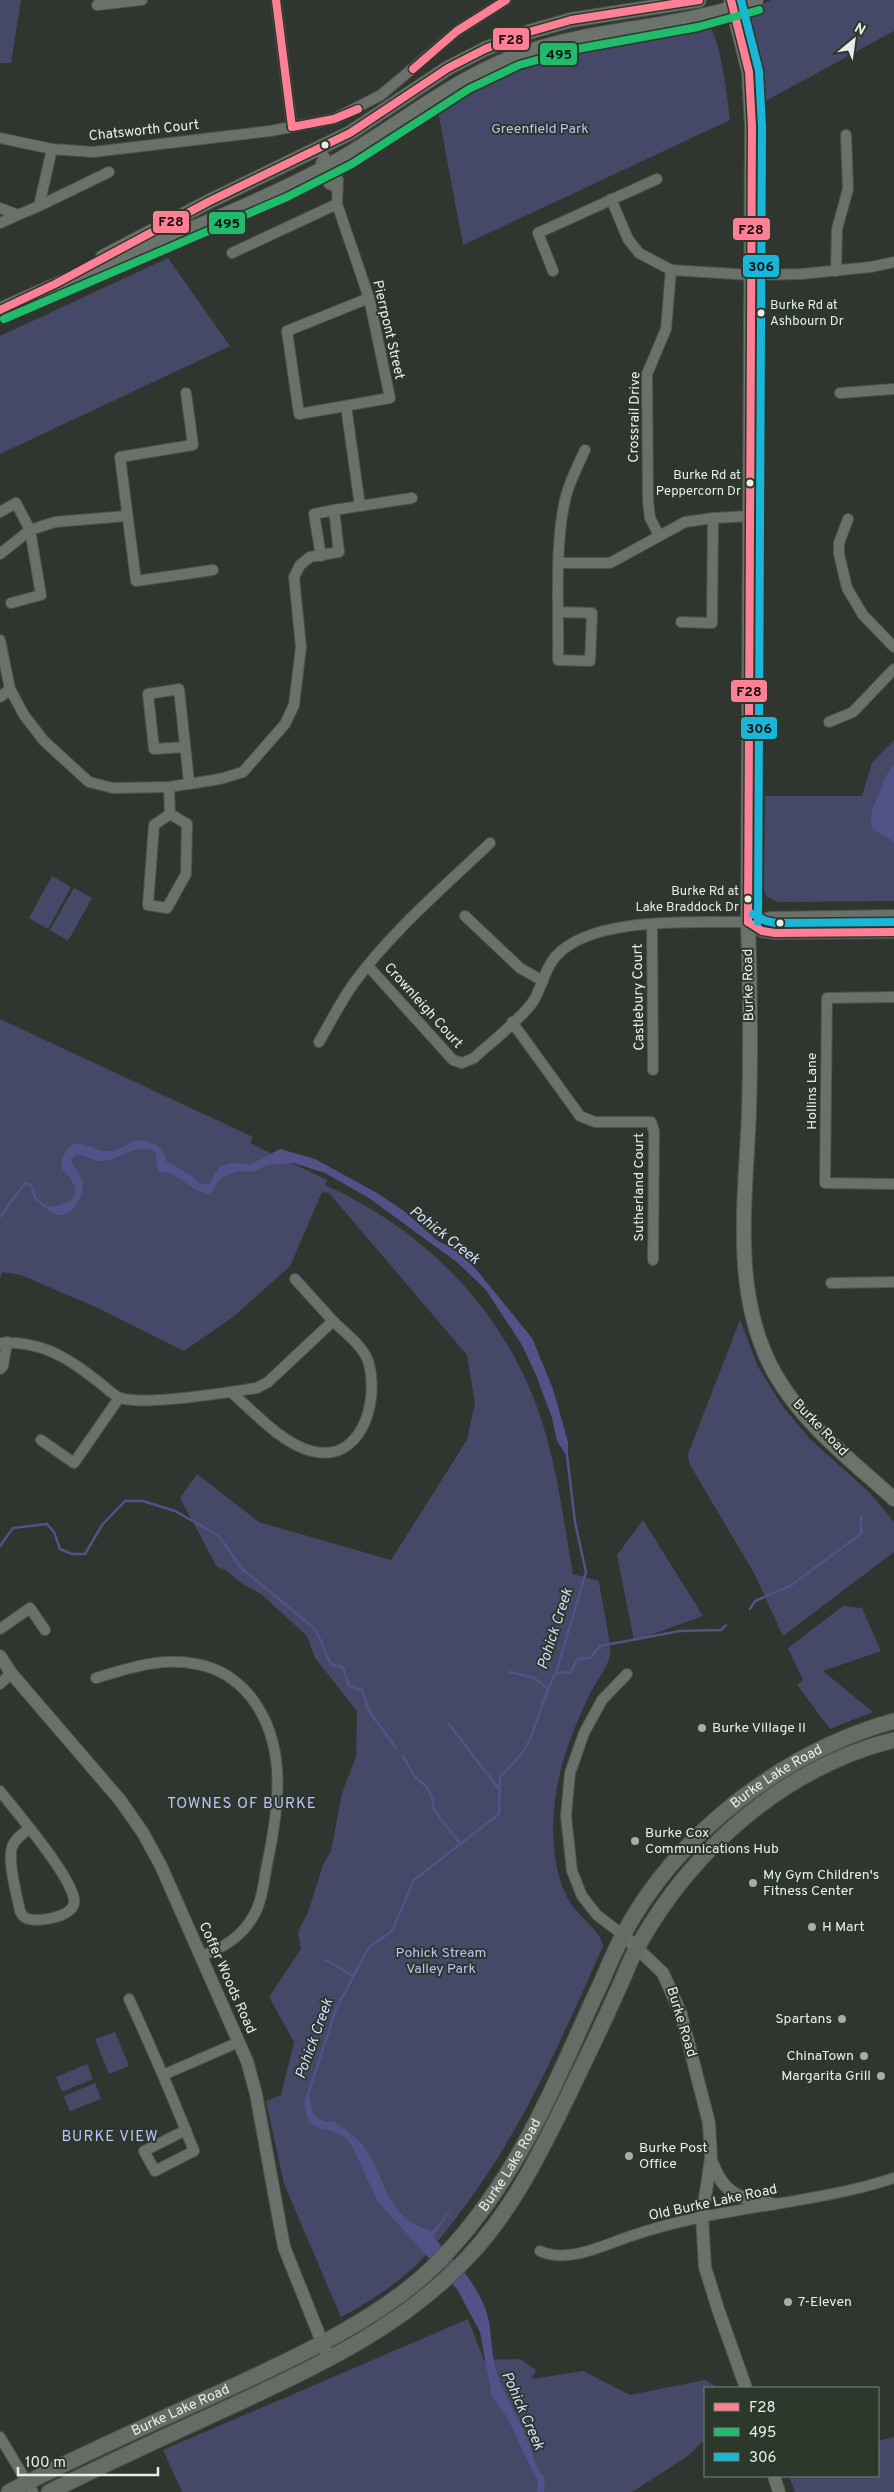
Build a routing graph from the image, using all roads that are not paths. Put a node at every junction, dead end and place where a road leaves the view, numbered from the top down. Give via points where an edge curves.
1 (142, 0) edge
2 (276, 0) edge
3 (506, 0) edge
4 (699, 0) edge
5 (756, 0) edge
6 (732, 4) edge
7 (97, 6) dead end
8 (292, 127) junction
9 (846, 135) dead end
10 (0, 138) edge
11 (52, 149) junction
12 (319, 150) junction
13 (326, 167) junction
14 (109, 172) dead end
15 (657, 179) dead end
16 (611, 199) junction
17 (337, 204) junction
18 (39, 206) junction
19 (0, 208) edge
20 (18, 215) junction
21 (0, 223) edge
22 (232, 253) dead end
23 (894, 262) edge
24 (671, 270) junction
25 (553, 271) dead end
26 (836, 271) junction
27 (751, 275) junction
28 (55, 284) junction
29 (369, 298) junction
30 (0, 310) edge
31 (894, 389) edge
32 (186, 393) dead end
33 (840, 393) dead end
34 (346, 406) junction
35 (585, 450) dead end
36 (412, 498) dead end
37 (360, 506) junction
38 (334, 510) junction
39 (0, 512) edge
40 (126, 516) junction
41 (751, 516) junction
42 (713, 518) junction
43 (848, 519) dead end
44 (30, 530) junction
45 (659, 535) junction
46 (0, 554) edge
47 (321, 556) junction
48 (560, 564) junction
49 (213, 570) dead end
50 (11, 603) dead end
51 (559, 612) junction
52 (681, 622) dead end
53 (0, 640) edge
54 (894, 647) edge
55 (894, 669) edge
56 (10, 689) junction
57 (0, 697) edge
58 (829, 722) dead end
59 (185, 747) junction
60 (189, 782) junction
61 (169, 786) junction
62 (170, 814) junction
63 (490, 843) dead end
64 (465, 916) dead end
65 (894, 916) edge
66 (748, 922) junction
67 (652, 925) junction
68 (894, 932) edge
69 (368, 966) junction
70 (543, 981) junction
71 (894, 997) edge
72 (512, 1022) junction
73 (319, 1042) dead end
74 (653, 1070) dead end
75 (894, 1184) edge
76 (653, 1260) dead end
77 (296, 1278) dead end
78 (894, 1282) edge
79 (831, 1283) dead end
80 (333, 1321) junction
81 (3, 1343) edge
82 (0, 1369) edge
83 (231, 1392) junction
84 (119, 1398) junction
85 (42, 1440) dead end
86 (894, 1499) edge
87 (0, 1629) edge
88 (45, 1630) dead end
89 (0, 1656) edge
90 (11, 1673) junction
91 (627, 1674) dead end
92 (96, 1678) dead end
93 (0, 1684) edge
94 (894, 1721) edge
95 (894, 1740) edge
96 (0, 1790) edge
97 (29, 1829) junction
98 (623, 1935) junction
99 (637, 1947) junction
100 (201, 1956) junction
101 (129, 1999) dead end
102 (239, 2042) junction
103 (163, 2075) junction
104 (186, 2130) junction
105 (711, 2159) junction
106 (894, 2178) edge
107 (773, 2204) junction
108 (702, 2217) junction
109 (540, 2251) dead end
110 (322, 2343) junction
111 (329, 2359) junction
112 (746, 2387) edge
113 (0, 2437) edge
114 (774, 2477) edge
115 (30, 2487) edge
116 (9, 2492) edge
117 (49, 2492) edge
118 (780, 2492) edge

1 - 7 street
2 - 8 street
3 - 8 street, Chatsworth Court via 457,31 368,104 334,119
4 - 12 main road via 571,20 506,40 448,68 367,123
5 - 6 main road
6 - 13 main road via 703,17 575,38 513,57 457,84
6 - 27 main road, Burke Road via 751,90
8 - 11 street, Chatsworth Court via 118,150 78,152
9 - 26 street via 848,189 837,229
10 - 11 street, Chatsworth Court
11 - 18 street
12 - 13 street, Pierrpont Street
12 - 28 main road via 208,202
13 - 17 street, Pierrpont Street via 329,184 336,187
13 - 28 main road via 154,245
14 - 18 street
15 - 16 street
16 - 24 street via 628,239 639,253
16 - 25 street via 538,233
17 - 22 street
17 - 29 street, Pierrpont Street
18 - 20 street
19 - 20 street
20 - 21 street
23 - 26 street
24 - 27 street
24 - 45 street, Crossrail Drive via 666,328 648,374 648,501 650,518
26 - 27 street
27 - 41 main road, Burke Road
28 - 30 main road
29 - 34 street, Pierrpont Street via 390,398
29 - 34 street via 287,331 299,414
31 - 33 street
32 - 40 street via 193,445 120,457
34 - 37 street
35 - 48 street via 566,494
36 - 37 street
37 - 38 street
38 - 47 street via 339,552
38 - 47 street via 314,514
39 - 44 street via 16,503
40 - 44 street via 55,522
40 - 49 street via 136,582
41 - 42 street
41 - 66 main road, Burke Road
42 - 45 street via 685,522
42 - 52 street via 712,623
43 - 54 street via 839,548 847,588 863,615
44 - 46 street
44 - 50 street via 42,595
45 - 48 street via 610,563
47 - 60 street via 310,557 294,577 301,647 294,705 285,724 243,772 220,779
48 - 51 street
51 - 51 street via 558,660 590,661 592,614
53 - 56 street
55 - 58 street via 853,712
56 - 57 street
56 - 61 street via 24,715 44,741 89,782 113,788
59 - 59 street via 179,689 148,694 154,749
59 - 60 street
60 - 61 street
61 - 62 street
62 - 62 street via 154,826 148,905 167,908 186,874 187,824
63 - 69 street, Crownleigh Court
64 - 70 street via 520,968
65 - 66 street via 771,918
66 - 67 street, Crownleigh Court
66 - 68 street via 762,931 775,933
66 - 86 main road, Burke Road via 750,1101 745,1262 752,1312 764,1352 798,1409
67 - 70 street, Crownleigh Court via 622,927 578,940 554,957
67 - 74 street, Castlebury Court
69 - 72 street, Crownleigh Court via 453,1060 462,1063 474,1058
69 - 73 street, Crownleigh Court
70 - 72 street, Crownleigh Court via 530,1005
71 - 75 street, Hollins Lane via 826,998 825,1183
72 - 76 street, Sutherland Court via 580,1116 595,1122 651,1122 654,1132
77 - 80 street
78 - 79 street
80 - 83 street via 268,1382 257,1388
80 - 83 street via 365,1354 369,1364 370,1412 356,1439 344,1447 326,1452 311,1451 284,1438
81 - 82 street via 3,1366
81 - 84 street via 37,1345 53,1351
83 - 84 street via 140,1400
84 - 85 street via 74,1462
87 - 88 street via 30,1608
89 - 90 street, Coffer Woods Road
90 - 93 street
90 - 100 street, Coffer Woods Road via 132,1816 158,1860
91 - 98 street, Burke Road via 602,1700 584,1733 570,1774 566,1816 572,1871 582,1896 597,1915
92 - 100 street via 148,1663 198,1664 237,1681 257,1705 271,1732 276,1767 276,1818 260,1900 254,1916 233,1941
94 - 98 main road, Burke Lake Road via 850,1736 801,1760 750,1791 693,1841 660,1879
95 - 99 main road, Burke Lake Road via 858,1751 810,1774 742,1820 707,1852 674,1890
96 - 97 street
97 - 97 street via 12,1846 10,1856 20,1911 29,1919 67,1914 73,1908 74,1900 69,1882
98 - 99 street, Burke Road
98 - 110 main road, Burke Lake Road via 540,2118 495,2195 456,2244 428,2272 398,2296
99 - 105 street, Burke Road via 663,1973 681,2014 709,2123
99 - 111 main road, Burke Lake Road via 534,2166 505,2212 440,2285 384,2328
100 - 102 street, Coffer Woods Road
101 - 103 street
102 - 103 street
102 - 110 street, Coffer Woods Road via 256,2094 284,2247
103 - 104 street
104 - 104 street via 194,2151 155,2171 144,2151
105 - 107 street via 730,2191 746,2200
105 - 108 street, Burke Road
106 - 107 street, Old Burke Lake Road via 855,2190
107 - 108 street, Old Burke Lake Road
108 - 109 street, Old Burke Lake Road via 577,2253 557,2256
108 - 112 street, Burke Road via 705,2267
110 - 111 street, Coffer Woods Road
110 - 115 main road, Burke Lake Road
111 - 117 main road, Burke Lake Road
113 - 115 street
114 - 118 street
115 - 116 main road, Burke Lake Road

